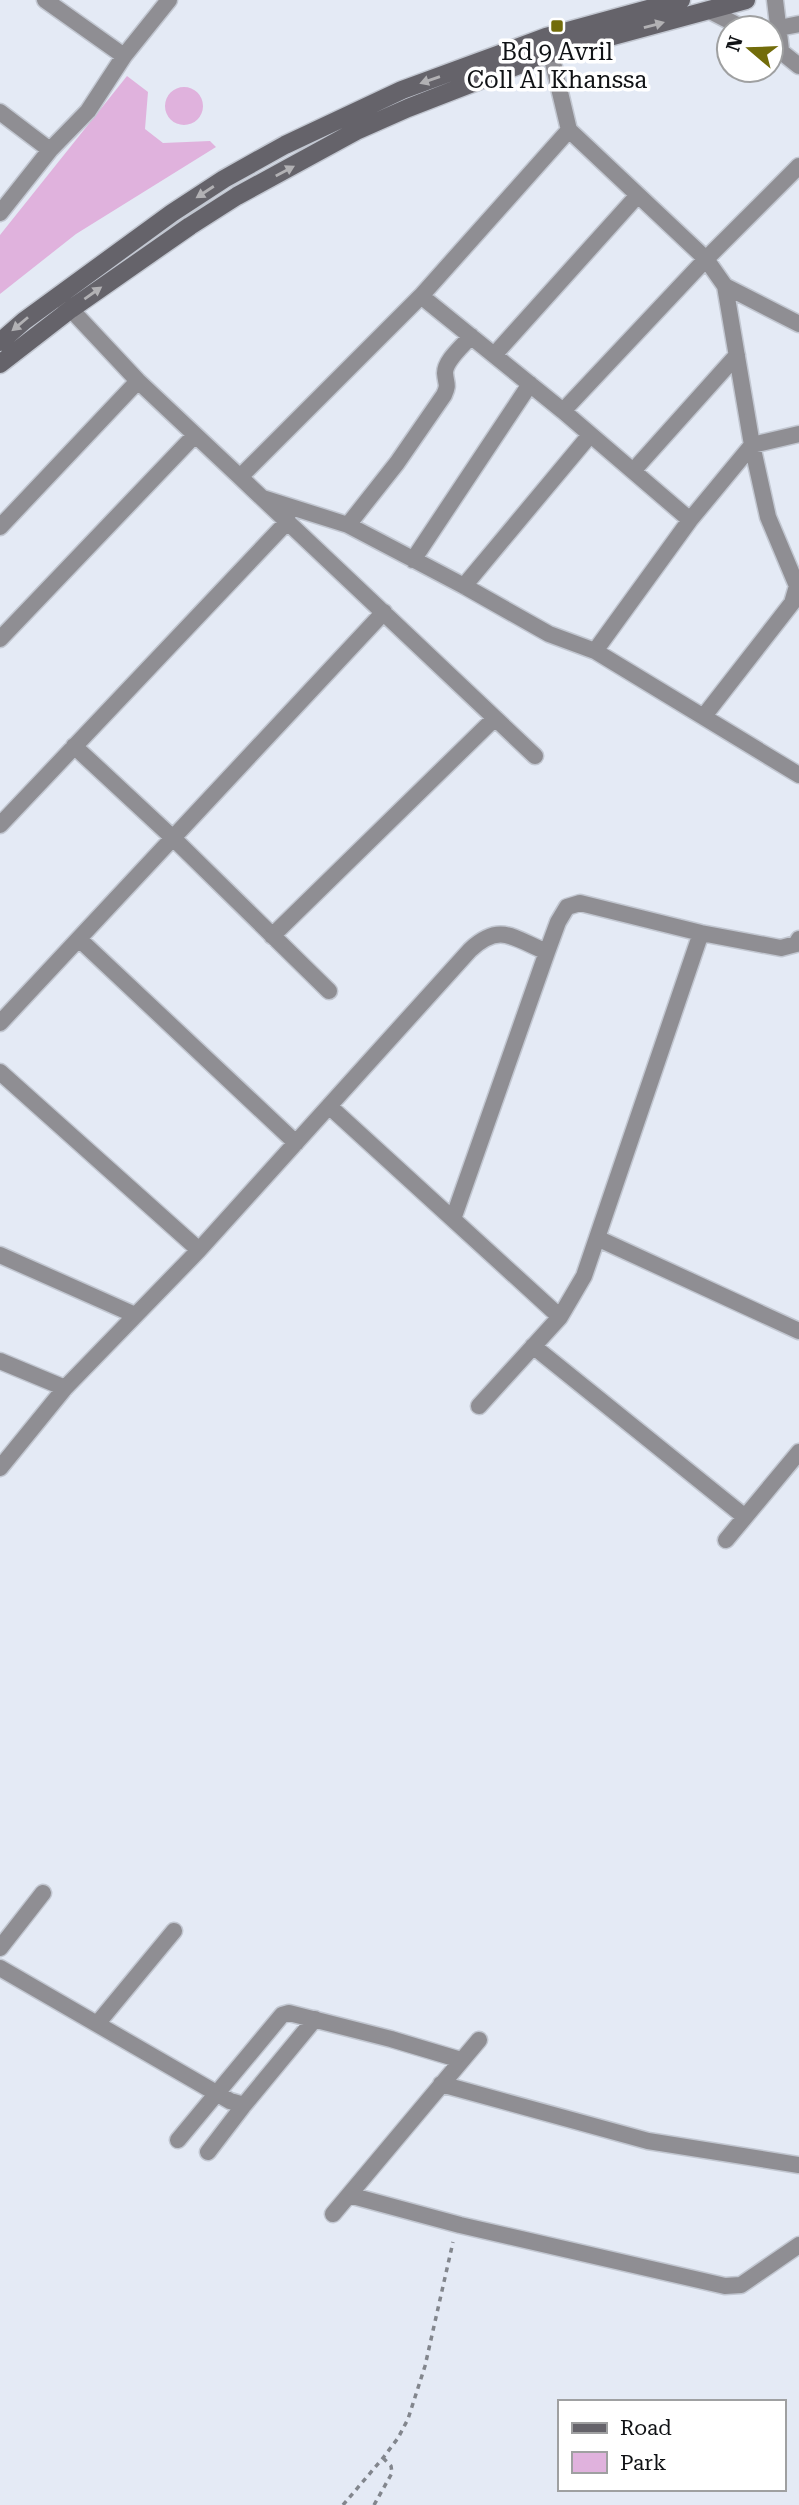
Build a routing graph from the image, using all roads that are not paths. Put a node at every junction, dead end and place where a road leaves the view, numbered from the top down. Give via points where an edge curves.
1 (44, 0) edge
2 (169, 0) edge
3 (681, 0) edge
4 (746, 0) edge
5 (708, 10) junction
6 (716, 14) edge
7 (548, 45) junction
8 (785, 54) edge
9 (124, 56) junction
10 (799, 66) edge
11 (0, 112) edge
12 (569, 130) junction
13 (50, 150) junction
14 (799, 166) edge
15 (638, 195) junction
16 (0, 213) edge
17 (706, 259) junction
18 (725, 286) junction
19 (59, 295) junction
20 (421, 296) junction
21 (71, 309) junction
22 (799, 324) edge
23 (471, 336) junction
24 (0, 342) edge
25 (494, 355) junction
26 (737, 355) junction
27 (0, 364) edge
28 (138, 380) junction
29 (530, 384) junction
30 (563, 411) junction
31 (799, 434) edge
32 (195, 435) junction
33 (590, 435) junction
34 (752, 445) junction
35 (633, 471) junction
36 (240, 477) junction
37 (263, 498) junction
38 (690, 520) junction
39 (288, 522) junction
40 (348, 525) junction
41 (0, 527) edge
42 (413, 560) junction
43 (464, 586) junction
44 (797, 601) edge
45 (384, 612) junction
46 (0, 639) edge
47 (595, 652) junction
48 (704, 716) junction
49 (495, 718) junction
50 (74, 746) junction
51 (535, 756) dead end
52 (799, 775) edge
53 (0, 825) edge
54 (173, 838) junction
55 (701, 933) junction
56 (272, 936) junction
57 (79, 939) junction
58 (799, 939) edge
59 (547, 952) junction
60 (329, 991) dead end
61 (0, 1023) edge
62 (0, 1072) edge
63 (329, 1106) junction
64 (296, 1143) junction
65 (453, 1219) junction
66 (597, 1238) junction
67 (199, 1250) junction
68 (0, 1255) edge
69 (135, 1315) junction
70 (560, 1317) junction
71 (799, 1331) edge
72 (533, 1346) junction
73 (0, 1361) edge
74 (65, 1388) junction
75 (479, 1406) dead end
76 (799, 1452) edge
77 (0, 1468) edge
78 (745, 1517) junction
79 (726, 1540) dead end
80 (43, 1893) dead end
81 (174, 1931) dead end
82 (0, 1948) edge
83 (0, 1968) edge
84 (315, 2019) junction
85 (97, 2024) junction
86 (479, 2040) dead end
87 (461, 2060) junction
88 (441, 2084) junction
89 (216, 2092) junction
90 (244, 2105) junction
91 (178, 2140) dead end
92 (208, 2152) dead end
93 (799, 2165) edge
94 (349, 2194) junction
95 (333, 2214) dead end
96 (799, 2245) edge

1 - 9 street
2 - 9 street
3 - 7 main road
4 - 5 main road
5 - 6 street
7 -> 5 main road
7 - 12 street
7 -> 19 main road via 402,90 285,145 172,213
21 -> 7 main road via 237,196 356,131
8 - 10 street
9 - 13 street via 88,111
11 - 13 street
12 - 15 street
12 - 20 street
13 - 16 street
14 - 17 street
15 - 17 street
15 - 25 street
17 - 18 street
17 - 30 street
18 - 22 street
18 - 26 street
19 - 21 street
19 -> 24 main road
20 - 23 street
20 - 36 street
21 - 27 main road
21 - 28 street
23 - 25 street
23 - 40 street via 446,366 444,395
25 - 29 street
26 - 34 street
26 - 35 street
28 - 32 street
28 - 41 street
29 - 30 street
29 - 42 street
30 - 33 street
31 - 34 street
32 - 36 street
32 - 46 street
33 - 35 street
33 - 43 street
34 - 38 street
34 - 44 street via 768,517 797,586
35 - 38 street
36 - 37 street
37 - 39 street
37 - 40 street
38 - 47 street
39 - 45 street
39 - 50 street
40 - 42 street
42 - 43 street
43 - 47 street via 549,634
44 - 48 street
45 - 49 street
45 - 54 street
47 - 48 street
48 - 52 street
49 - 51 street
49 - 56 street
50 - 53 street
50 - 54 street
54 - 56 street
54 - 57 street
55 - 58 street via 781,948
55 - 59 street via 580,903 567,907
55 - 66 street
56 - 60 street
57 - 61 street
57 - 64 street
59 - 63 street via 502,934 482,939
59 - 65 street
62 - 67 street
63 - 64 street
63 - 65 street
64 - 67 street
65 - 70 street
66 - 70 street via 584,1276
66 - 71 street
67 - 69 street
68 - 69 street
69 - 74 street
70 - 72 street
72 - 75 street
72 - 78 street
73 - 74 street
74 - 77 street
76 - 78 street
78 - 79 street
80 - 82 street
81 - 85 street
83 - 85 street
84 - 87 street
84 - 89 street via 289,2012 282,2015
84 - 90 street
85 - 89 street
86 - 87 street
87 - 88 street
88 - 93 street via 648,2141
88 - 94 street
89 - 90 street
89 - 91 street
90 - 92 street
94 - 95 street
94 - 96 street via 725,2286 741,2285

